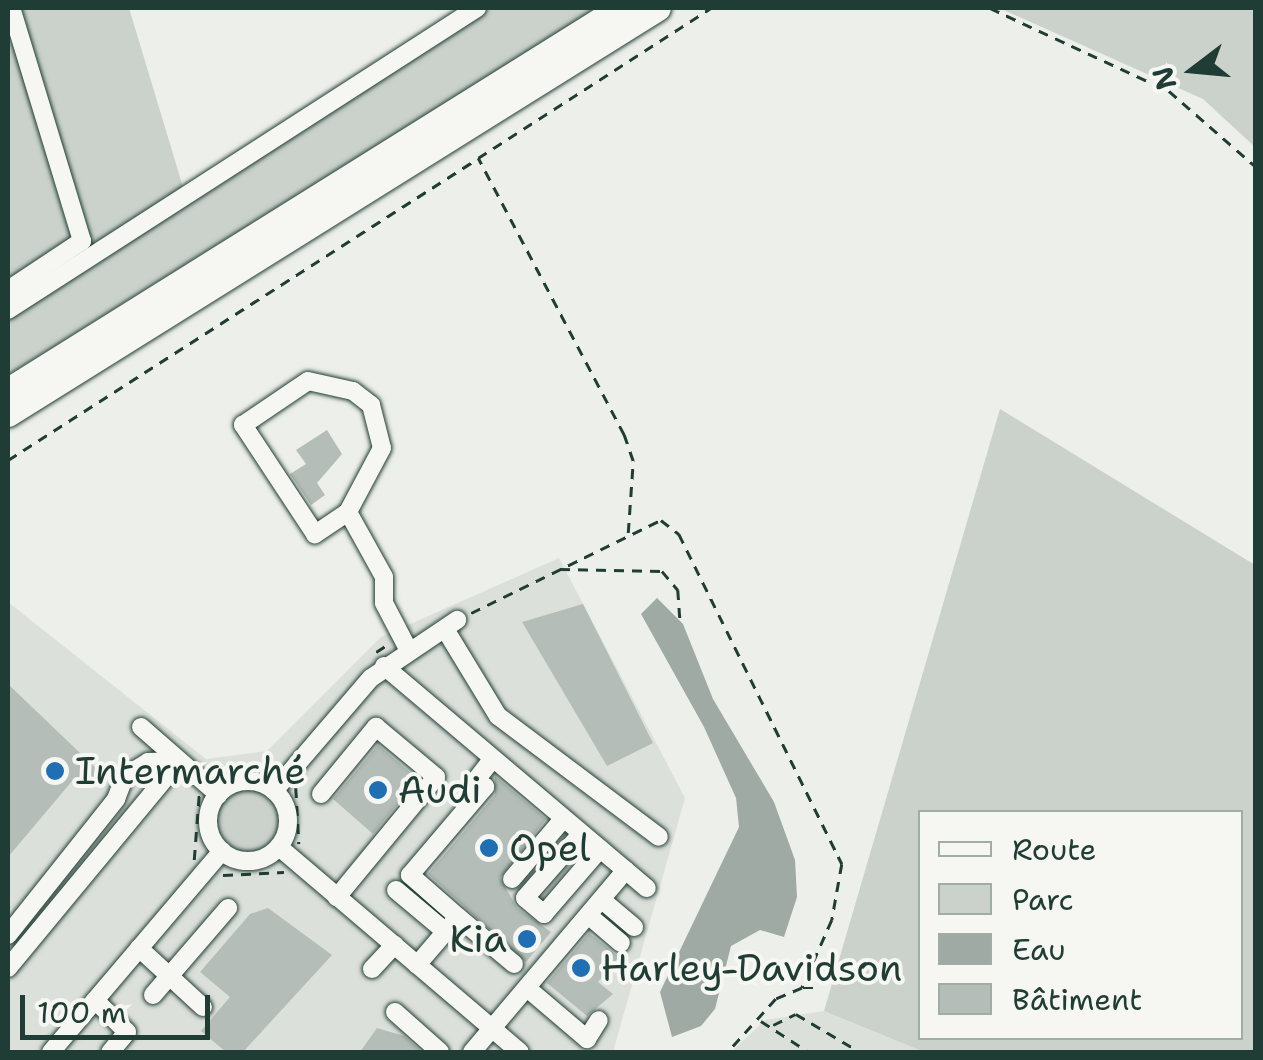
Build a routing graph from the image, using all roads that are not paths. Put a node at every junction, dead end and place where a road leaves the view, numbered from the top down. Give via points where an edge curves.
1 (11, 8) edge
2 (477, 8) edge
3 (620, 8) edge
4 (658, 8) edge
5 (8, 290) edge
6 (8, 310) edge
7 (8, 390) edge
8 (8, 414) edge
9 (348, 512) junction
10 (408, 649) junction
11 (384, 666) junction
12 (141, 727) dead end
13 (179, 761) junction
14 (491, 761) junction
15 (212, 791) junction
16 (274, 791) junction
17 (321, 794) dead end
18 (563, 820) junction
19 (581, 834) junction
20 (659, 837) dead end
21 (278, 847) junction
22 (600, 849) junction
23 (222, 851) junction
24 (626, 870) junction
25 (512, 879) dead end
26 (647, 888) dead end
27 (396, 890) dead end
28 (338, 897) junction
29 (602, 900) junction
30 (228, 908) dead end
31 (588, 916) junction
32 (452, 925) junction
33 (634, 927) dead end
34 (8, 935) edge
35 (621, 943) dead end
36 (394, 945) junction
37 (139, 948) junction
38 (514, 964) dead end
39 (418, 965) junction
40 (8, 968) edge
41 (372, 968) dead end
42 (170, 976) junction
43 (527, 988) junction
44 (154, 995) dead end
45 (95, 1000) junction
46 (203, 1006) dead end
47 (396, 1012) dead end
48 (598, 1020) dead end
49 (492, 1029) junction
50 (51, 1052) edge
51 (110, 1052) edge
52 (440, 1052) edge
53 (472, 1052) edge
54 (520, 1052) edge

1 - 5 street via 82,241
2 - 6 street
3 - 7 highway
4 - 8 highway
9 - 9 street via 382,448 370,405 352,391 308,382 242,425 315,534
9 - 10 street via 384,577 384,603
10 - 11 street
10 - 20 street via 451,625 498,716
11 - 14 street
11 - 16 street
12 - 13 street
13 - 15 street
13 - 34 street via 148,762 125,776 116,798
13 - 40 street
14 - 18 street
14 - 32 street via 476,780 484,787 410,875
15 - 16 street via 248,781
15 - 23 street via 208,828
16 - 21 street via 288,824
17 - 28 street via 376,728 436,777
18 - 19 street
18 - 25 street
19 - 22 street
19 - 22 street via 525,898 544,914
21 - 23 street via 245,861
21 - 28 street
22 - 24 street
23 - 37 street
24 - 26 street
24 - 29 street
27 - 32 street
28 - 36 street
29 - 31 street
29 - 33 street
30 - 42 street
31 - 35 street
31 - 43 street
32 - 38 street
32 - 39 street
36 - 39 street
36 - 41 street
37 - 42 street
37 - 45 street
39 - 49 street
42 - 44 street
42 - 46 street
43 - 48 street via 587,1039
43 - 49 street
45 - 50 street
45 - 51 street via 127,1032
47 - 52 street
49 - 53 street
49 - 54 street

